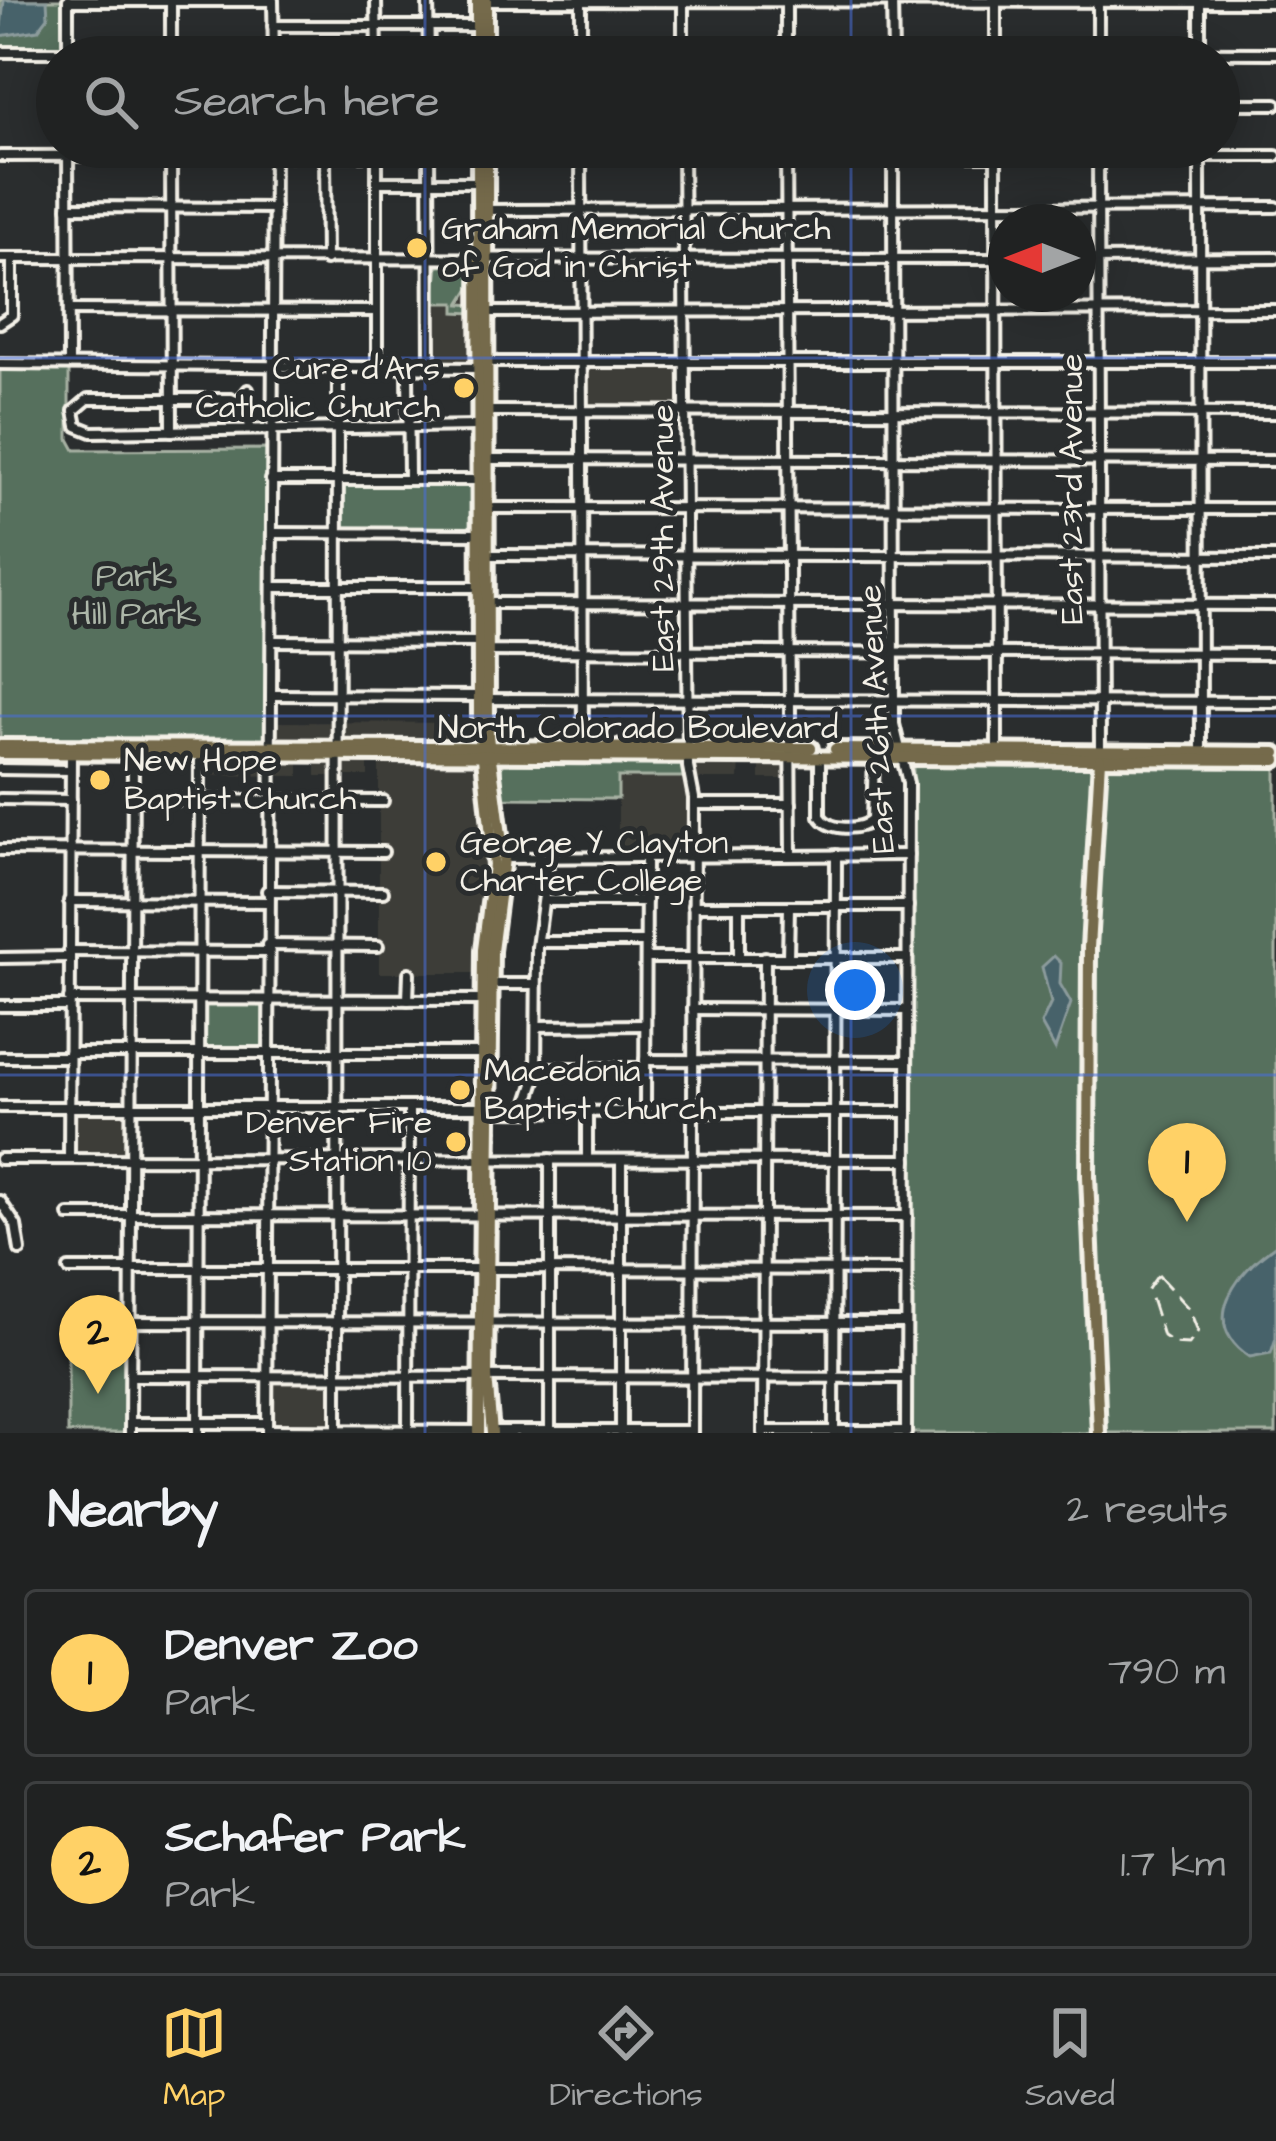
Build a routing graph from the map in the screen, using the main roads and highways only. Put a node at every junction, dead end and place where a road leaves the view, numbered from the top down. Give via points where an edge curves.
1 (483, 0) edge
2 (479, 36) edge
3 (483, 36) edge
4 (481, 168) edge
5 (485, 168) edge
6 (483, 261) junction
7 (483, 365) junction
8 (483, 508) junction
9 (483, 534) junction
10 (483, 647) junction
11 (0, 750) edge
12 (492, 751) junction
13 (791, 752) junction
14 (901, 753) junction
15 (1100, 755) junction
16 (1276, 756) edge
17 (495, 802) junction
18 (1091, 886) junction
19 (1094, 913) junction
20 (487, 984) junction
21 (487, 1000) junction
22 (489, 1110) junction
23 (1091, 1270) junction
24 (485, 1432) edge
25 (1099, 1433) edge

1 - 2 main road
1 - 3 main road
4 - 6 main road
5 - 6 main road
6 - 7 main road
6 - 7 main road
7 - 8 main road
7 - 8 main road via 476,480
8 - 9 main road
9 - 10 main road
9 - 10 main road
10 - 12 main road
11 - 12 main road, North Colorado Boulevard
12 - 13 main road, North Colorado Boulevard
12 - 17 main road
12 - 17 main road
12 - 20 main road
13 - 14 main road, North Colorado Boulevard
13 - 14 main road, North Colorado Boulevard
14 - 15 main road, North Colorado Boulevard
14 - 15 main road, North Colorado Boulevard
15 - 16 main road, North Colorado Boulevard
15 - 18 main road, East 23rd Avenue
15 - 19 main road, East 23rd Avenue
17 - 20 main road via 505,858
18 - 19 main road
18 - 23 main road, East 23rd Avenue
19 - 23 main road, East 23rd Avenue
20 - 21 main road
21 - 22 main road
21 - 22 main road
22 - 24 main road
23 - 25 main road, East 23rd Avenue

